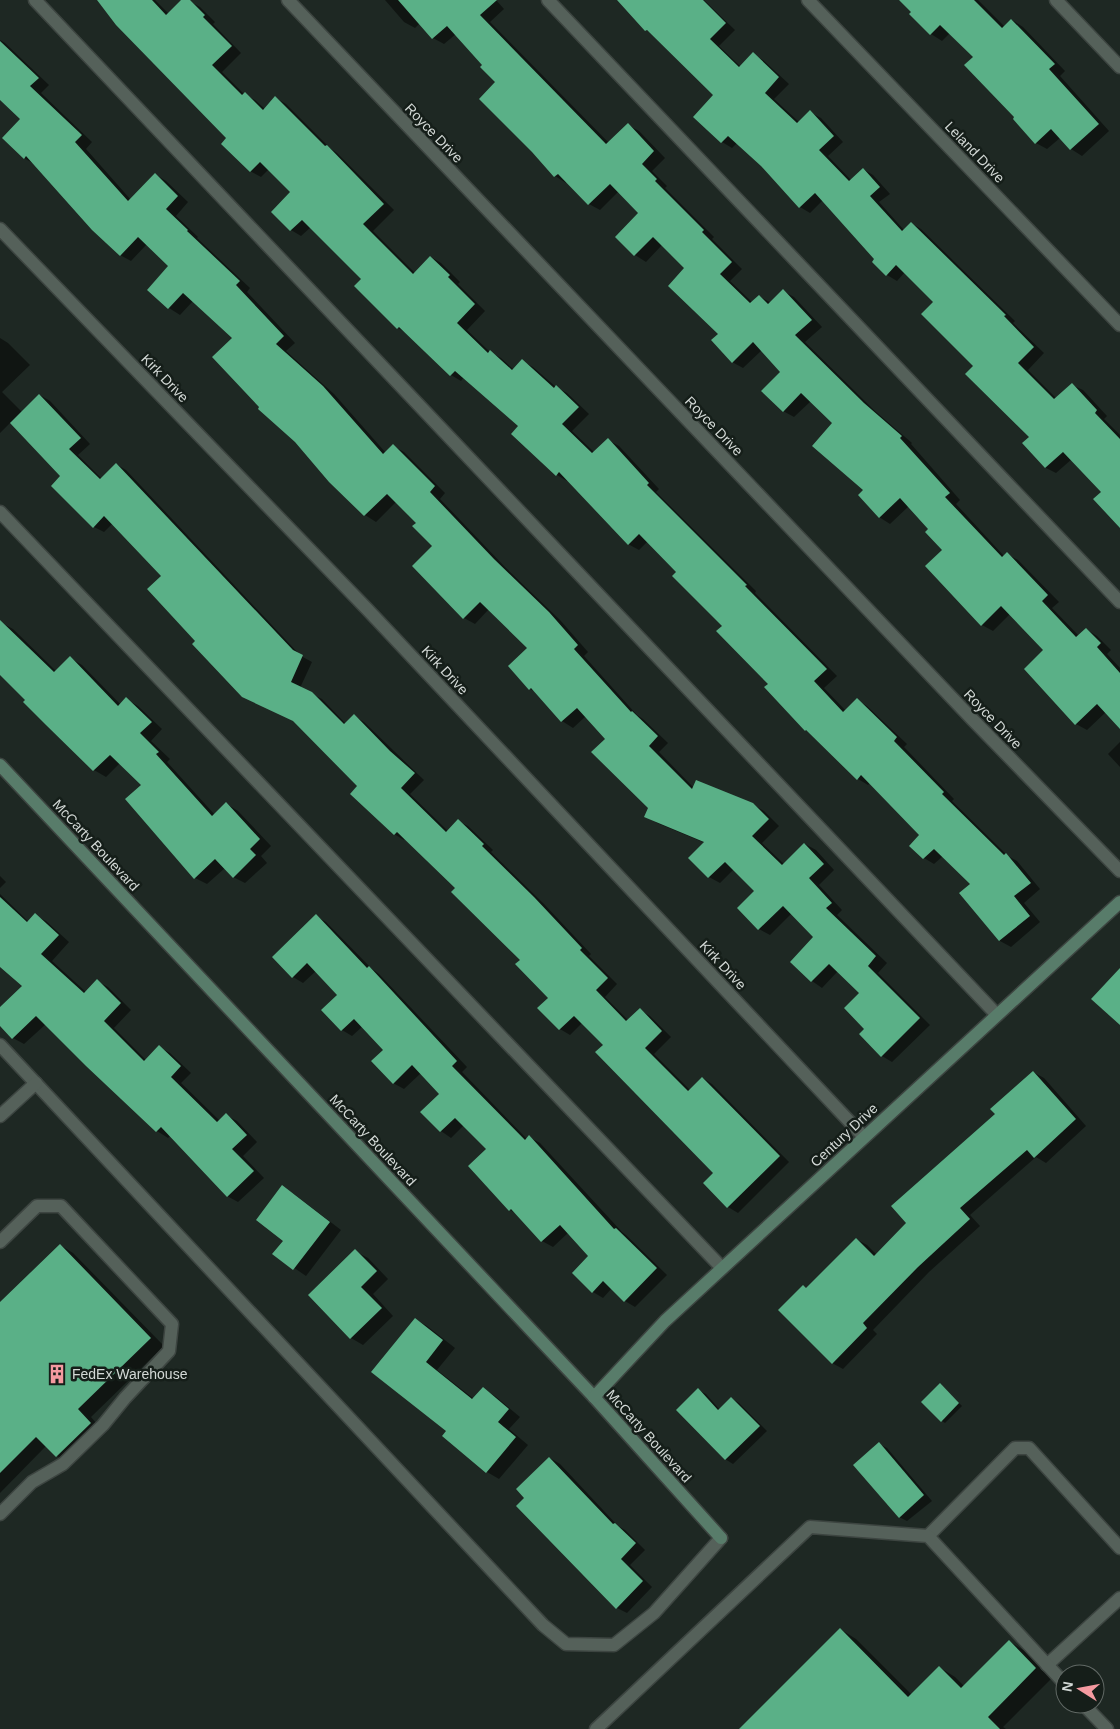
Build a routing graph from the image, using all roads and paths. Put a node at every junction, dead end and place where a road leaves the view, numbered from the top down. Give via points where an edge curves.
1 (35, 0) edge
2 (288, 0) edge
3 (548, 0) edge
4 (808, 0) edge
5 (1056, 0) edge
6 (1120, 67) edge
7 (0, 229) edge
8 (1120, 325) edge
9 (0, 512) edge
10 (1120, 602) edge
11 (0, 765) edge
12 (1120, 871) edge
13 (1120, 902) edge
14 (997, 1015) junction
15 (0, 1045) edge
16 (36, 1083) junction
17 (0, 1116) edge
18 (864, 1137) junction
19 (0, 1242) edge
20 (722, 1268) junction
21 (594, 1397) junction
22 (0, 1514) edge
23 (928, 1536) junction
24 (721, 1538) joint
25 (1120, 1548) edge
26 (1120, 1598) edge
27 (1047, 1665) junction
28 (1055, 1673) edge
29 (1093, 1714) edge
30 (596, 1729) edge
31 (1107, 1729) edge

1 - 14 street
2 - 12 street, Royce Drive
3 - 10 street
4 - 8 street, Leland Drive
5 - 6 street
7 - 18 street, Kirk Drive via 367,609
9 - 20 street
11 - 21 main road, McCarty Boulevard
13 - 14 main road, Century Drive
14 - 18 main road, Century Drive
15 - 16 street
16 - 17 street
16 - 24 street via 543,1625 566,1644 614,1645 654,1613
18 - 20 main road, Century Drive
19 - 22 street via 37,1206 61,1206 172,1324 169,1351 103,1425 63,1464 32,1482
20 - 21 main road, Century Drive via 665,1321
21 - 24 main road, McCarty Boulevard
23 - 25 street via 1015,1448 1029,1448
23 - 27 street
23 - 30 street via 810,1526
26 - 27 street
27 - 28 street
29 - 31 street

